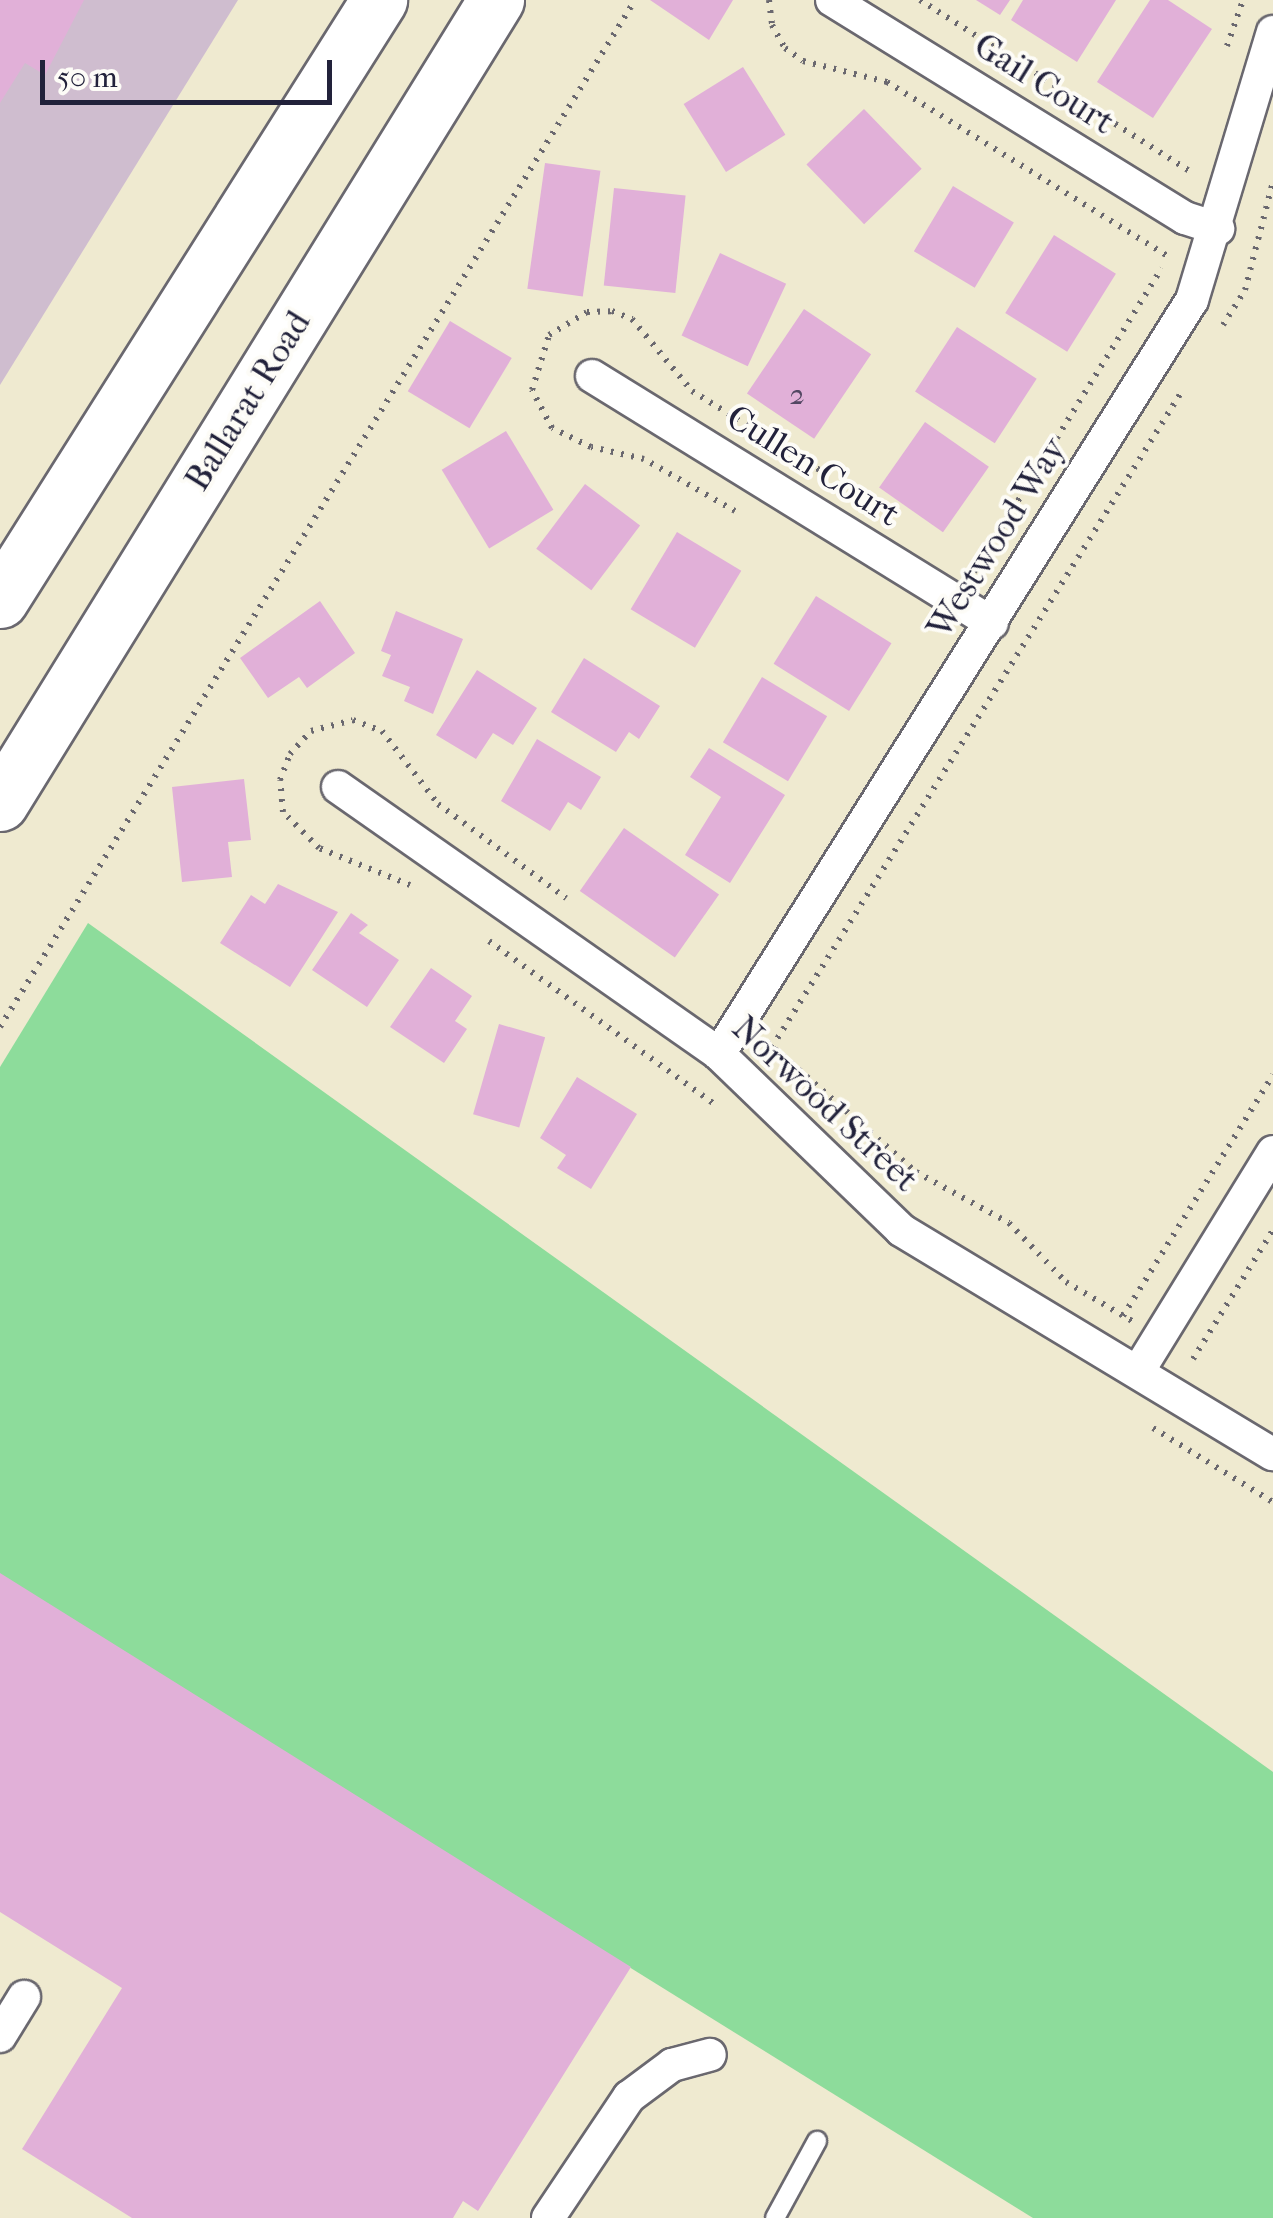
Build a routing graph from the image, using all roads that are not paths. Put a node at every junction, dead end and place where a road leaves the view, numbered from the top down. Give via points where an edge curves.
1 (380, 0) edge
2 (496, 0) edge
3 (832, 0) edge
4 (1273, 32) edge
5 (1218, 230) junction
6 (592, 376) dead end
7 (0, 600) edge
8 (992, 623) junction
9 (338, 787) dead end
10 (0, 802) edge
11 (719, 1054) junction
12 (1273, 1152) edge
13 (1139, 1370) junction
14 (1273, 1454) edge
15 (24, 1997) dead end
16 (0, 2036) edge
17 (710, 2055) dead end
18 (817, 2141) dead end
19 (783, 2216) edge
20 (548, 2218) edge

1 - 7 highway
2 - 10 highway, Ballarat Road
3 - 5 street, Gail Court via 1185,218
4 - 5 street, Westwood Way
5 - 8 street, Westwood Way via 1192,300
6 - 8 street, Cullen Court
8 - 11 street, Westwood Way
9 - 11 street, Norwood Street
11 - 13 street, Norwood Street via 901,1230
12 - 13 street
13 - 14 street, Norwood Street
15 - 16 street
17 - 20 street via 672,2065 630,2097
18 - 19 lane

